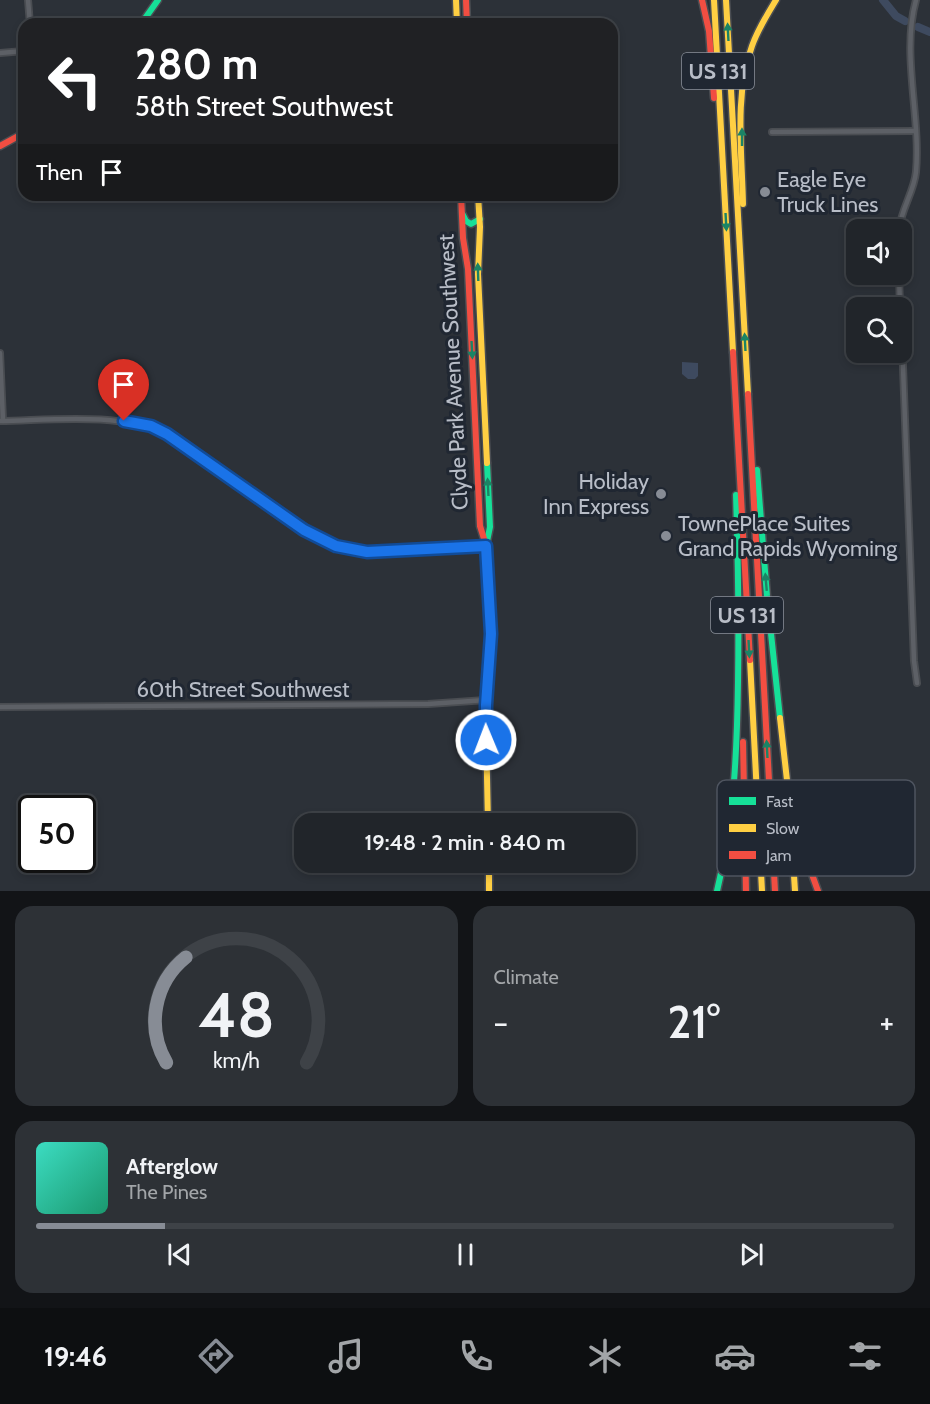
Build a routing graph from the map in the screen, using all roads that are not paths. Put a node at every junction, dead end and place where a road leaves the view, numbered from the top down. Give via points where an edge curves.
1 (28, 0) edge
2 (158, 0) edge
3 (456, 0) edge
4 (466, 0) edge
5 (702, 0) edge
6 (714, 0) edge
7 (726, 0) edge
8 (776, 0) edge
9 (916, 0) edge
10 (30, 18) edge
11 (145, 18) edge
12 (457, 18) edge
13 (467, 18) edge
14 (18, 52) edge
15 (0, 53) edge
16 (915, 131) junction
17 (772, 132) dead end
18 (18, 136) edge
19 (722, 142) junction
20 (0, 146) edge
21 (461, 201) edge
22 (478, 201) edge
23 (462, 211) junction
24 (480, 219) junction
25 (902, 219) edge
26 (742, 279) junction
27 (469, 291) junction
28 (480, 303) junction
29 (733, 339) junction
30 (0, 353) edge
31 (903, 363) edge
32 (748, 401) junction
33 (2, 421) edge
34 (486, 546) junction
35 (739, 646) junction
36 (917, 683) dead end
37 (486, 700) junction
38 (0, 707) edge
39 (781, 719) junction
40 (736, 780) edge
41 (743, 780) edge
42 (756, 780) edge
43 (768, 780) edge
44 (786, 780) edge
45 (791, 780) edge
46 (488, 813) edge
47 (489, 873) edge
48 (721, 876) edge
49 (746, 876) edge
50 (761, 876) edge
51 (773, 876) edge
52 (794, 876) edge
53 (813, 876) edge
54 (489, 891) edge
55 (717, 891) edge
56 (746, 891) edge
57 (762, 891) edge
58 (774, 891) edge
59 (795, 891) edge
60 (818, 891) edge

1 - 10 street
2 - 11 main road
3 - 12 main road
4 - 13 main road
5 - 19 main road
6 - 19 main road, US 131
26 -> 7 main road, US 131
26 -> 8 main road via 744,75 758,29
9 - 16 street via 911,38
14 - 15 street
16 - 17 street
16 - 25 street via 916,173
18 - 20 main road
19 -> 29 main road, US 131
21 - 23 main road, Clyde Park Avenue Southwest
22 - 24 main road, Clyde Park Avenue Southwest
23 - 24 main road via 469,223
23 - 27 main road, Clyde Park Avenue Southwest
28 -> 24 main road, Clyde Park Avenue Southwest
32 -> 26 main road, US 131
27 - 28 main road via 473,301
27 -> 34 main road, Clyde Park Avenue Southwest via 480,526
34 -> 28 main road, Clyde Park Avenue Southwest via 490,527
29 - 35 main road via 731,400
29 -> 42 main road, US 131
30 - 33 street
31 - 36 street
39 -> 32 main road
43 -> 32 main road, US 131
33 - 34 street via 108,420 151,426 304,530 354,551
34 - 37 main road, Clyde Park Avenue Southwest via 491,634
35 - 40 main road
35 - 41 main road
37 - 38 street, 60th Street Southwest via 428,704
37 - 46 main road, Clyde Park Avenue Southwest
39 - 44 main road
39 - 45 main road
47 - 54 main road
48 - 55 main road
49 - 56 main road
50 -> 57 main road, US 131
58 -> 51 main road, US 131
52 - 59 main road
53 - 60 main road

